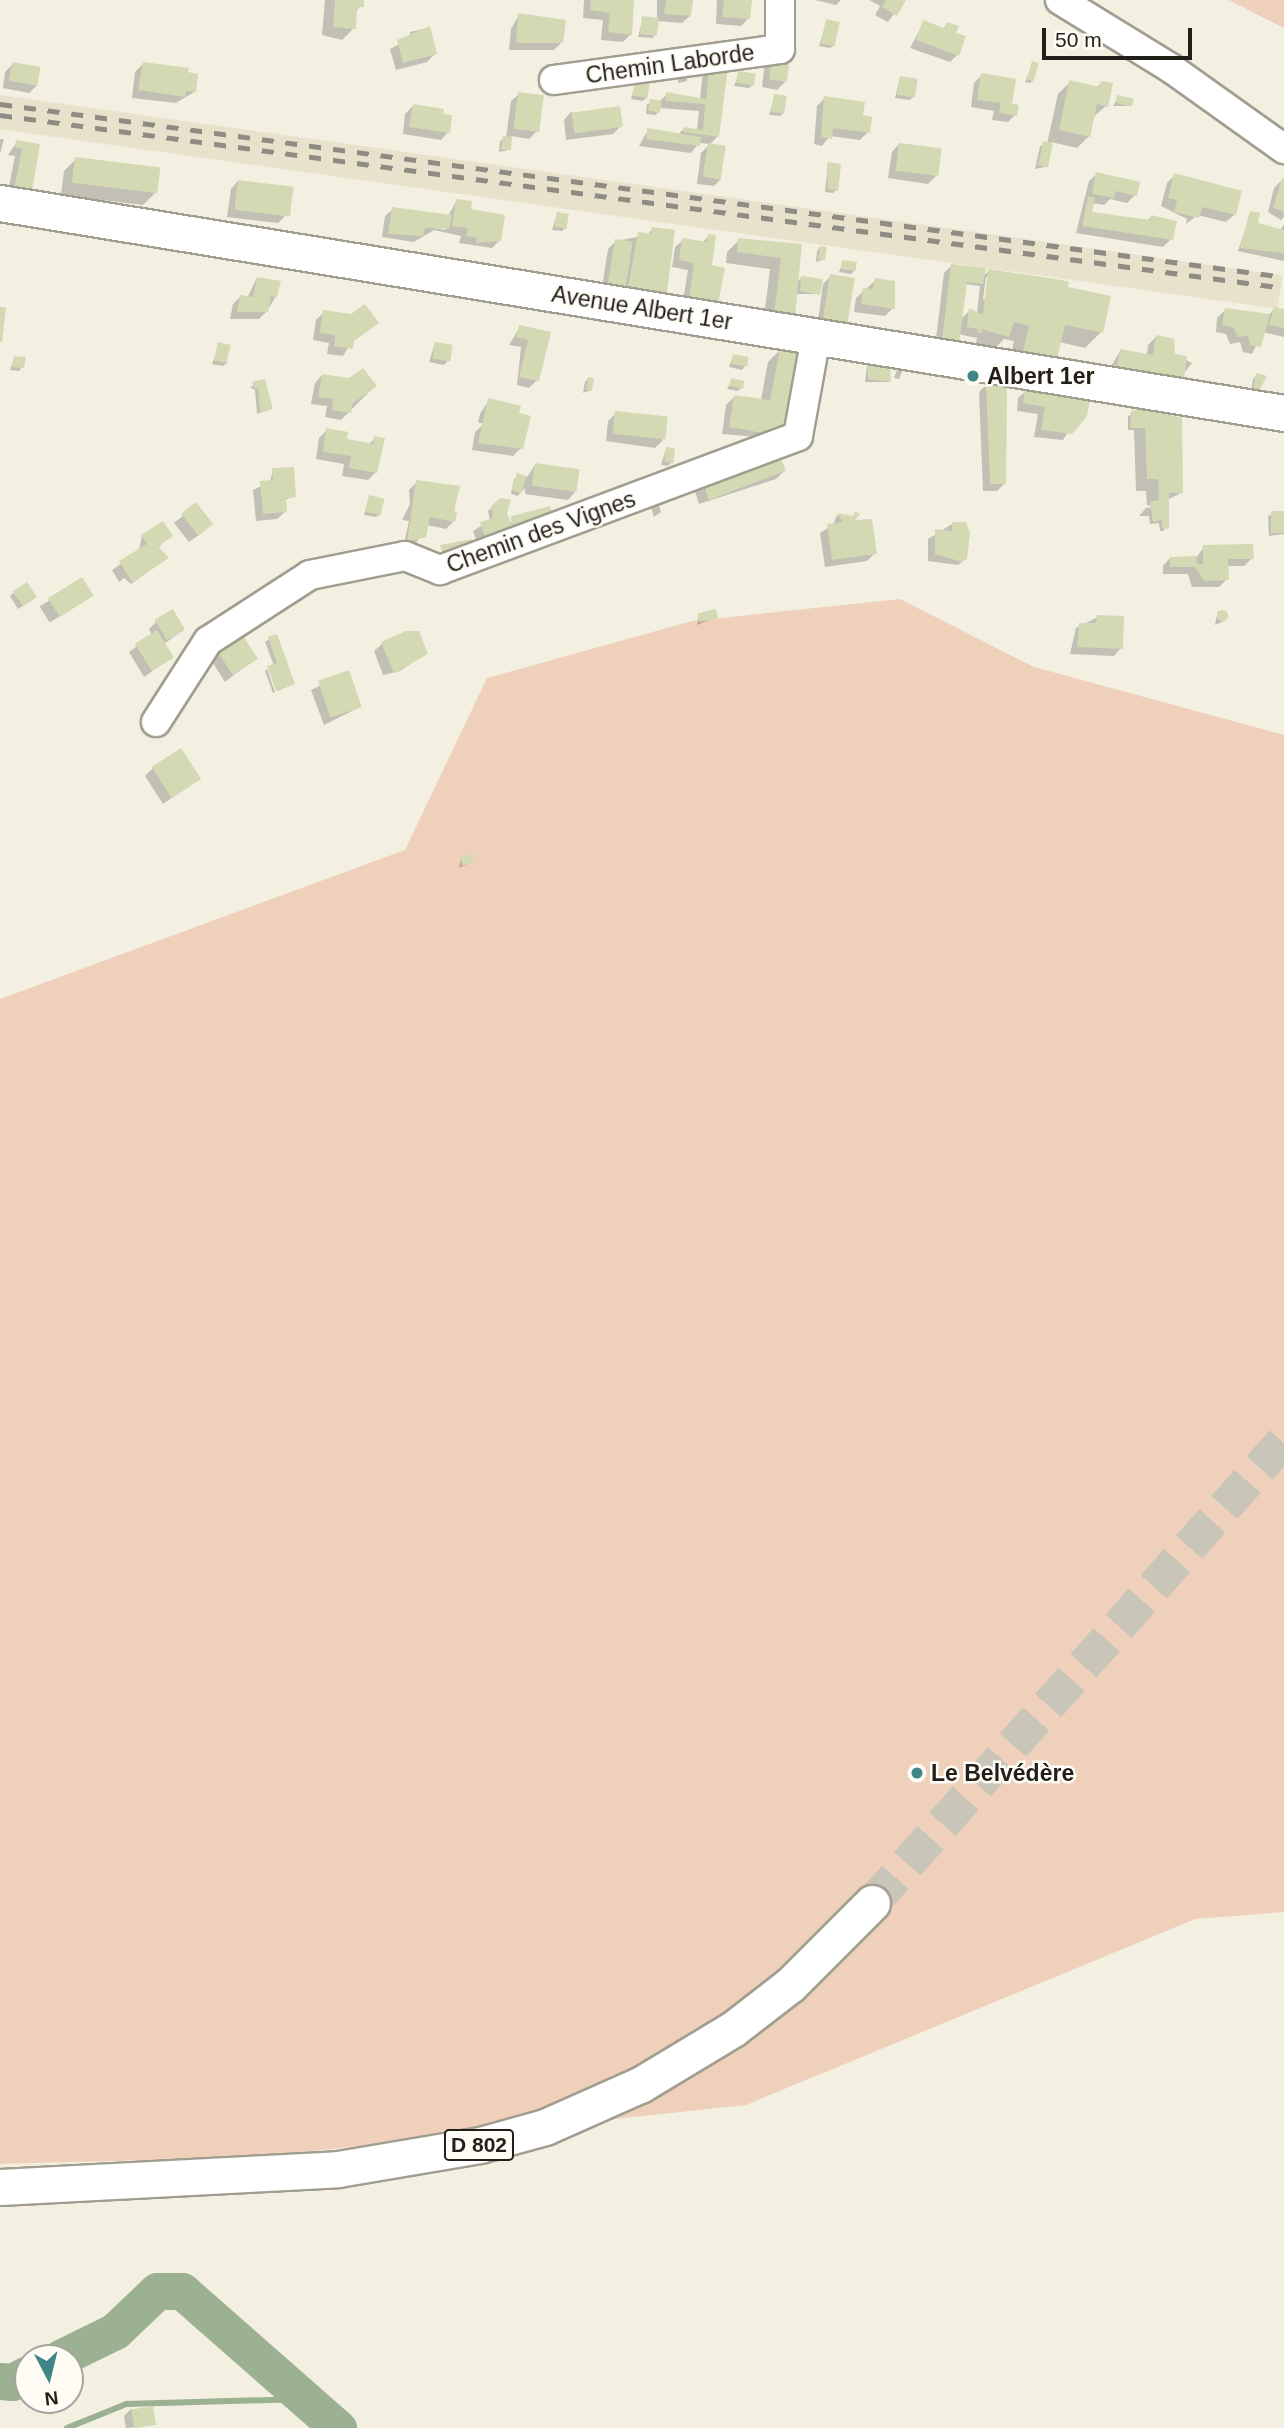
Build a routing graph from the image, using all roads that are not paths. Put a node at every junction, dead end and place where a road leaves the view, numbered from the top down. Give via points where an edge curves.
1 (780, 0) edge
2 (1060, 0) edge
3 (554, 80) dead end
4 (1284, 149) edge
5 (0, 203) edge
6 (816, 337) junction
7 (1284, 413) edge
8 (156, 722) dead end
9 (872, 1903) tunnel mouth
10 (6, 2187) edge

1 - 3 street, Chemin Laborde via 780,49
2 - 4 street via 1172,69
5 - 6 main road, Avenue Albert 1er
6 - 7 main road, Avenue Albert 1er
6 - 8 street, Chemin des Vignes via 798,436 440,570 405,556 310,575 208,641
9 - 10 main road, D 802 via 790,1984 733,2029 640,2085 545,2127 480,2145 338,2169

